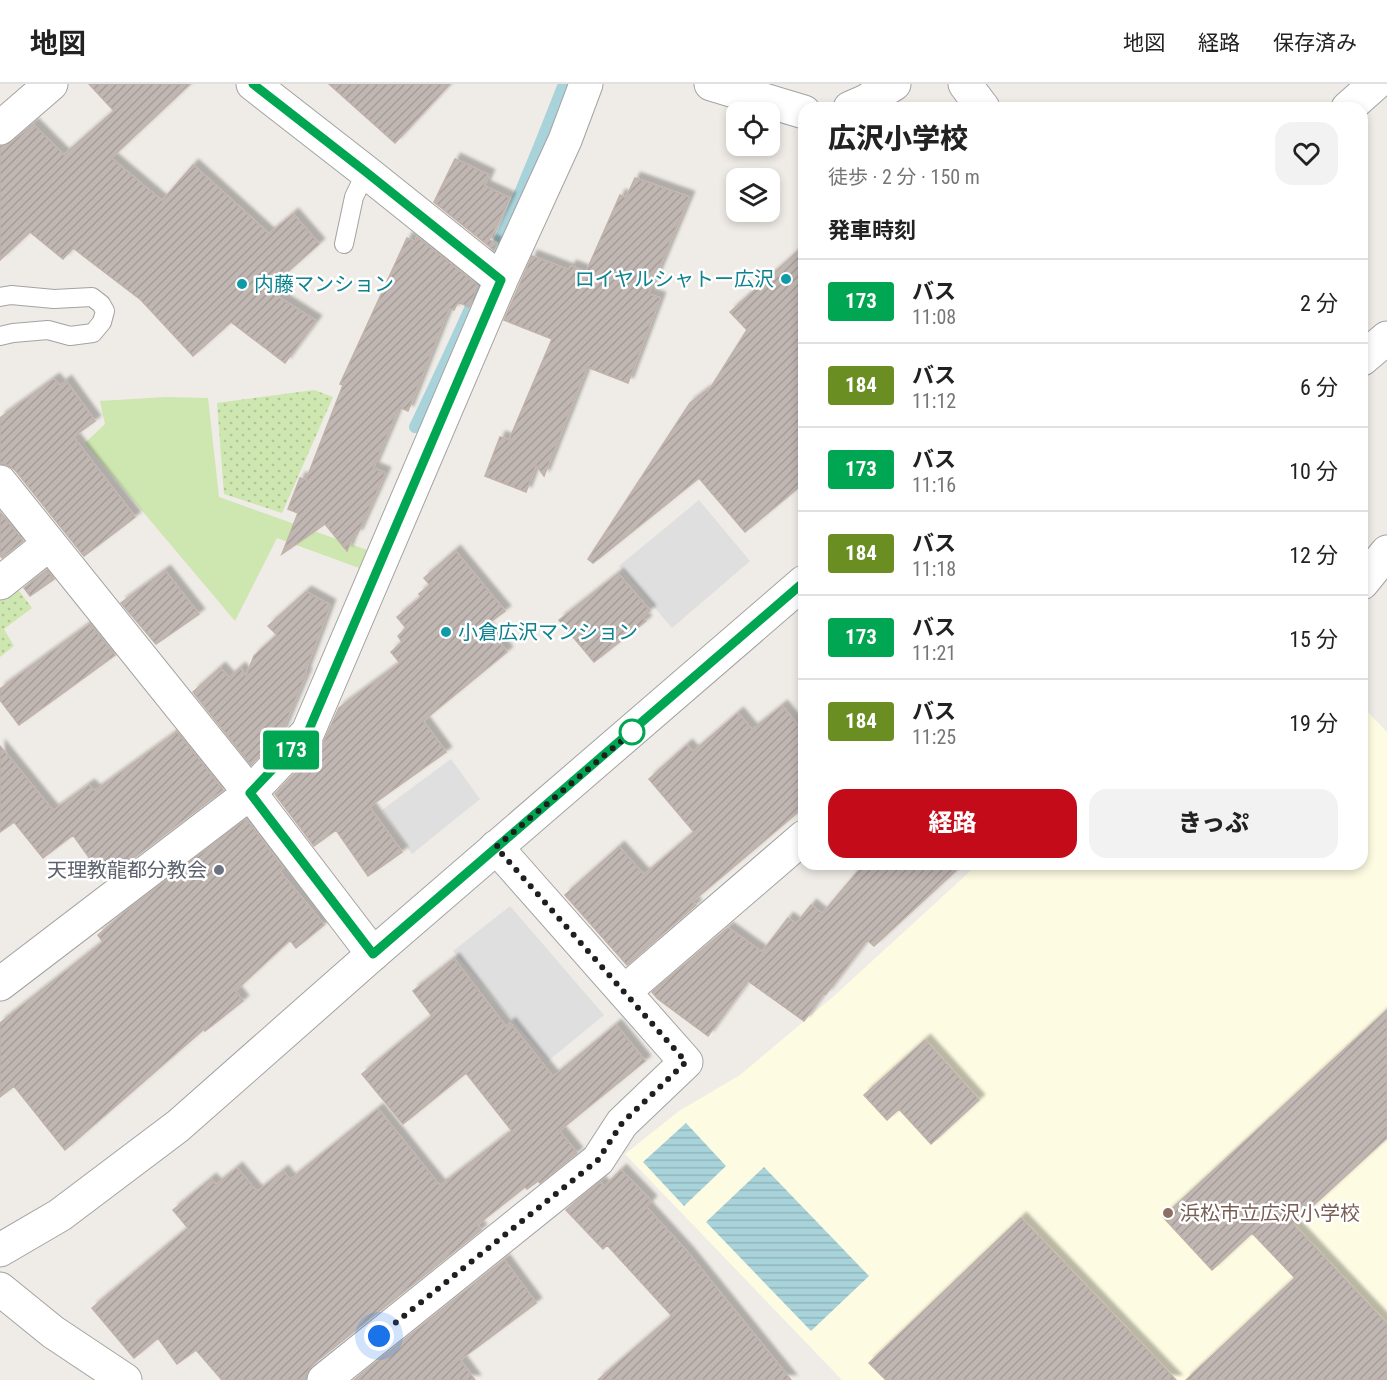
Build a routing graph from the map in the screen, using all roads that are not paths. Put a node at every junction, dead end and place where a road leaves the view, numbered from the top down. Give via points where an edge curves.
1 (51, 84) edge
2 (253, 84) edge
3 (586, 84) edge
4 (711, 84) edge
5 (894, 84) edge
6 (965, 84) edge
7 (1376, 84) edge
8 (1387, 95) edge
9 (864, 102) edge
10 (978, 102) edge
11 (1355, 102) edge
12 (798, 110) edge
13 (0, 128) edge
14 (366, 172) junction
15 (344, 244) dead end
16 (501, 280) junction
17 (0, 297) edge
18 (0, 336) edge
19 (1387, 338) edge
20 (1368, 354) edge
21 (0, 482) edge
22 (49, 544) junction
23 (1387, 552) edge
24 (1368, 576) edge
25 (0, 583) edge
26 (798, 587) edge
27 (250, 793) junction
28 (798, 842) edge
29 (496, 847) junction
30 (373, 954) junction
31 (0, 984) edge
32 (624, 992) junction
33 (0, 1250) edge
34 (0, 1289) edge
35 (120, 1379) edge
36 (324, 1380) edge

1 - 13 street
2 - 14 street
3 - 16 street via 565,140
4 - 12 street
5 - 9 street
6 - 10 street
7 - 8 street
7 - 11 street
14 - 15 lane via 354,197
14 - 16 street
16 - 27 street via 308,732
17 - 18 lane via 92,297 105,311 93,333 70,336 48,330
19 - 20 street
21 - 22 street
22 - 25 street
22 - 27 street
23 - 24 street
26 - 29 street
27 - 30 street
27 - 31 street
28 - 32 street
29 - 30 street
29 - 32 street
30 - 33 street via 178,1125 60,1215
32 - 36 street via 686,1062 622,1123 598,1160
34 - 35 street

